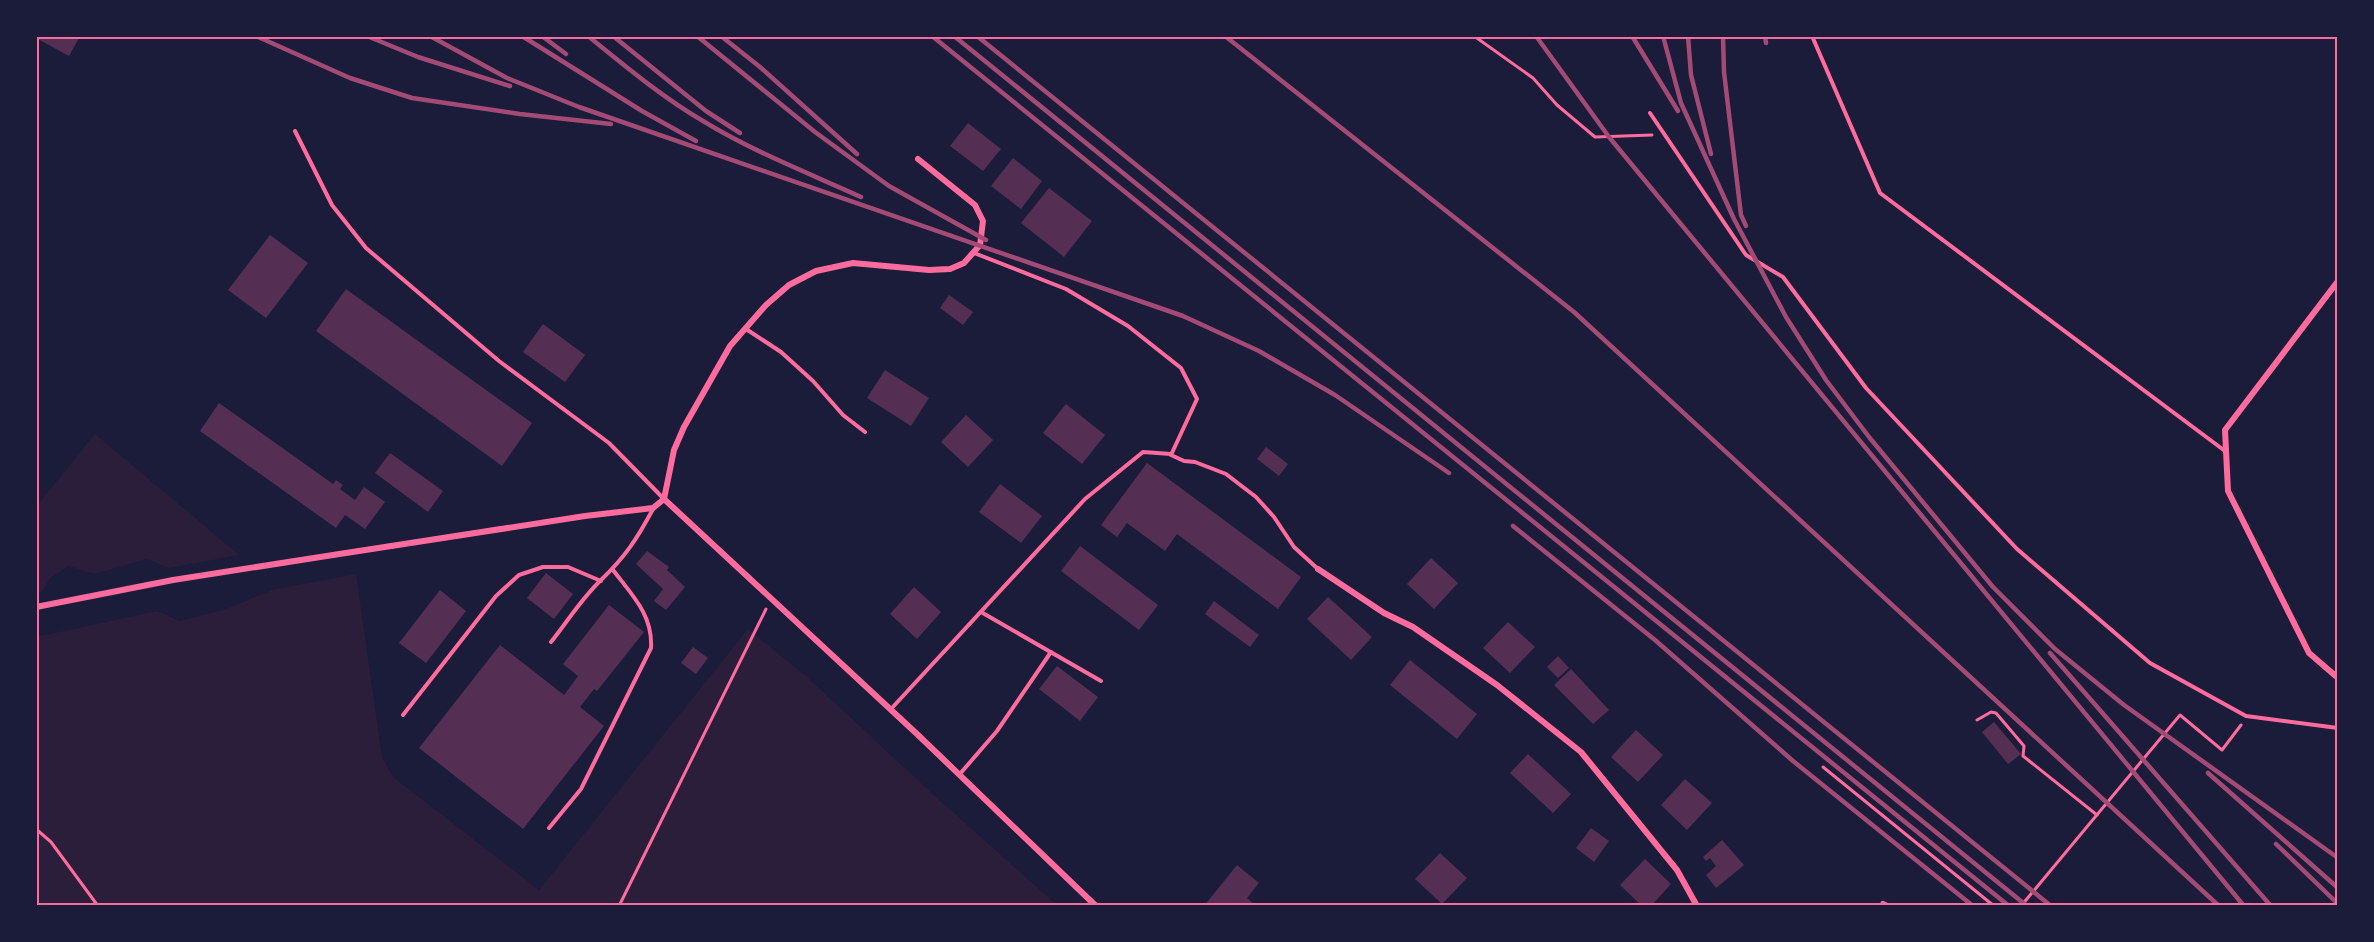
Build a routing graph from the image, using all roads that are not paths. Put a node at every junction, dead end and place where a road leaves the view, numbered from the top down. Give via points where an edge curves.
1 (1812, 36) edge
2 (1650, 113) dead end
3 (295, 131) dead end
4 (918, 159) dead end
5 (974, 253) junction
6 (2338, 281) edge
7 (745, 329) junction
8 (865, 432) dead end
9 (2226, 452) junction
10 (1171, 454) junction
11 (664, 499) junction
12 (653, 508) junction
13 (1318, 569) joint
14 (613, 570) junction
15 (601, 580) junction
16 (36, 607) edge
17 (981, 612) junction
18 (551, 642) dead end
19 (1051, 652) junction
20 (2338, 678) edge
21 (1101, 681) dead end
22 (891, 710) junction
23 (404, 715) dead end
24 (2338, 728) edge
25 (959, 775) junction
26 (549, 828) dead end
27 (1096, 906) edge
28 (1697, 906) edge

1 - 9 lane via 1880,194
2 - 24 lane via 1746,255 1783,277 1866,388 2017,549 2150,663 2246,716
3 - 11 lane via 332,205 366,248 499,361 609,442
4 - 5 street via 975,205 983,221 980,245
5 - 7 street via 950,269 853,262 816,271 789,285
5 - 10 lane via 1065,289 1128,326 1181,368 1197,399
6 - 9 street via 2225,430
7 - 8 lane via 781,352
7 - 11 street via 730,346 684,427 674,450
9 - 20 street via 2228,491 2309,652
10 - 13 lane via 1227,474 1256,497 1294,547
10 - 17 lane via 1143,452 1085,499
11 - 12 street
11 - 22 street
12 - 14 lane
12 - 16 street via 196,577
13 - 28 street via 1497,685 1581,752 1677,870
14 - 15 lane
14 - 26 lane via 644,611 652,632 651,648 581,789
15 - 18 lane
15 - 23 lane via 568,567 543,567 519,575 496,596
17 - 19 lane
17 - 22 lane
19 - 21 lane
19 - 25 lane via 998,731
22 - 25 street
25 - 27 street

